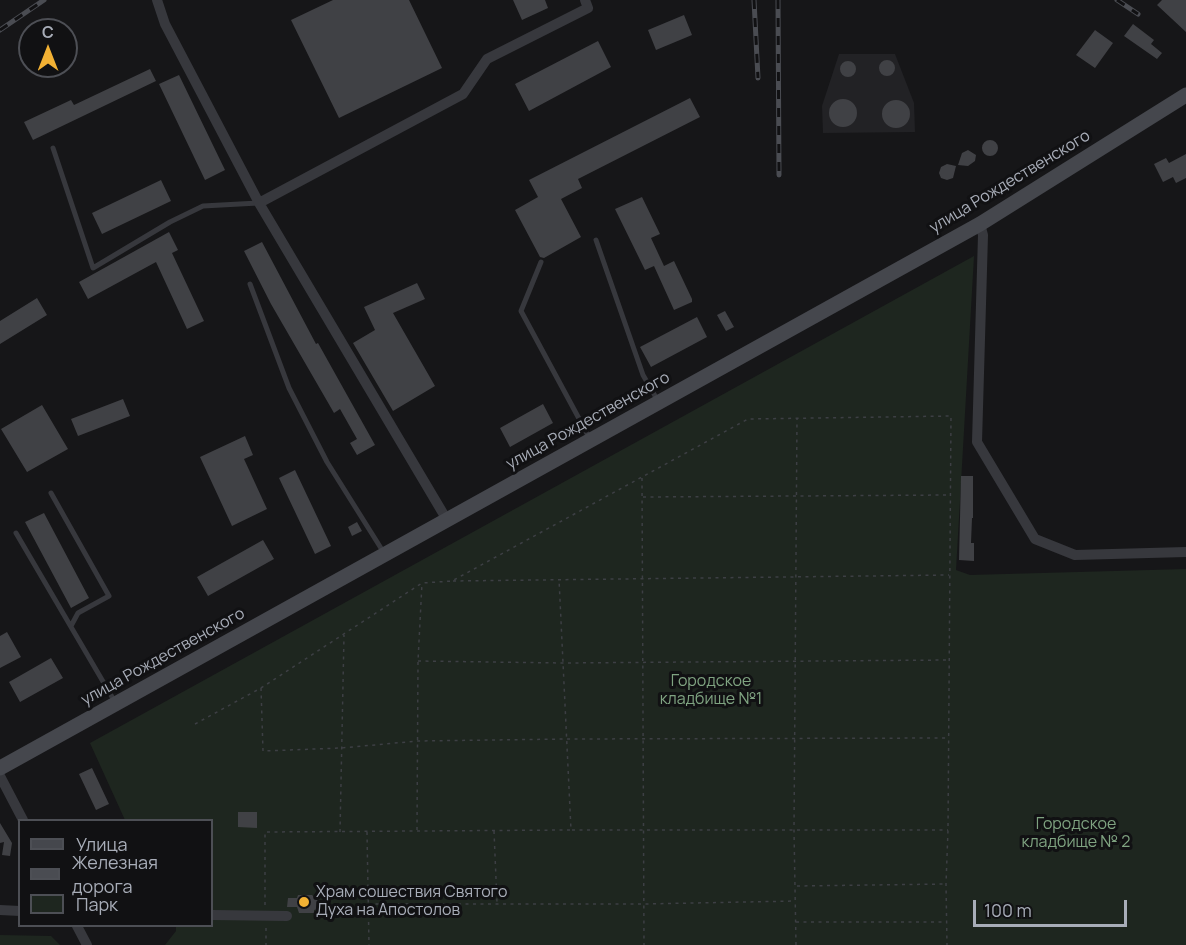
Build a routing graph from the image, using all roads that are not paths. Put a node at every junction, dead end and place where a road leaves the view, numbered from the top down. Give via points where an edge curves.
1 (157, 0) edge
2 (585, 0) edge
3 (1186, 95) edge
4 (53, 148) dead end
5 (260, 203) junction
6 (980, 224) junction
7 (596, 240) dead end
8 (542, 262) dead end
9 (250, 284) dead end
10 (659, 403) junction
11 (591, 440) junction
12 (51, 493) dead end
13 (447, 520) junction
14 (16, 533) dead end
15 (1186, 552) edge
16 (384, 555) junction
17 (71, 626) junction
18 (116, 703) junction
19 (0, 768) edge
20 (0, 776) edge
21 (22, 819) edge
22 (0, 910) edge
23 (18, 911) edge
24 (213, 915) edge
25 (286, 916) dead end
26 (78, 927) edge
27 (87, 945) edge

1 - 5 street via 165,24
2 - 5 street via 588,8 487,59 464,94
3 - 6 main road, улица Рождественского
4 - 5 lane via 93,268 203,206
5 - 13 street
6 - 10 main road, улица Рождественского
6 - 15 street via 983,235 977,442 1035,539 1075,555
7 - 10 lane via 643,375
8 - 11 lane via 521,311
9 - 16 lane via 289,388 327,462
10 - 11 main road, улица Рождественского
11 - 13 main road, улица Рождественского
12 - 17 lane via 109,596 78,613
13 - 16 main road, улица Рождественского
14 - 17 lane
16 - 18 main road, улица Рождественского
17 - 18 lane
18 - 19 main road, улица Рождественского
20 - 21 street
22 - 23 street
24 - 25 street
26 - 27 street

